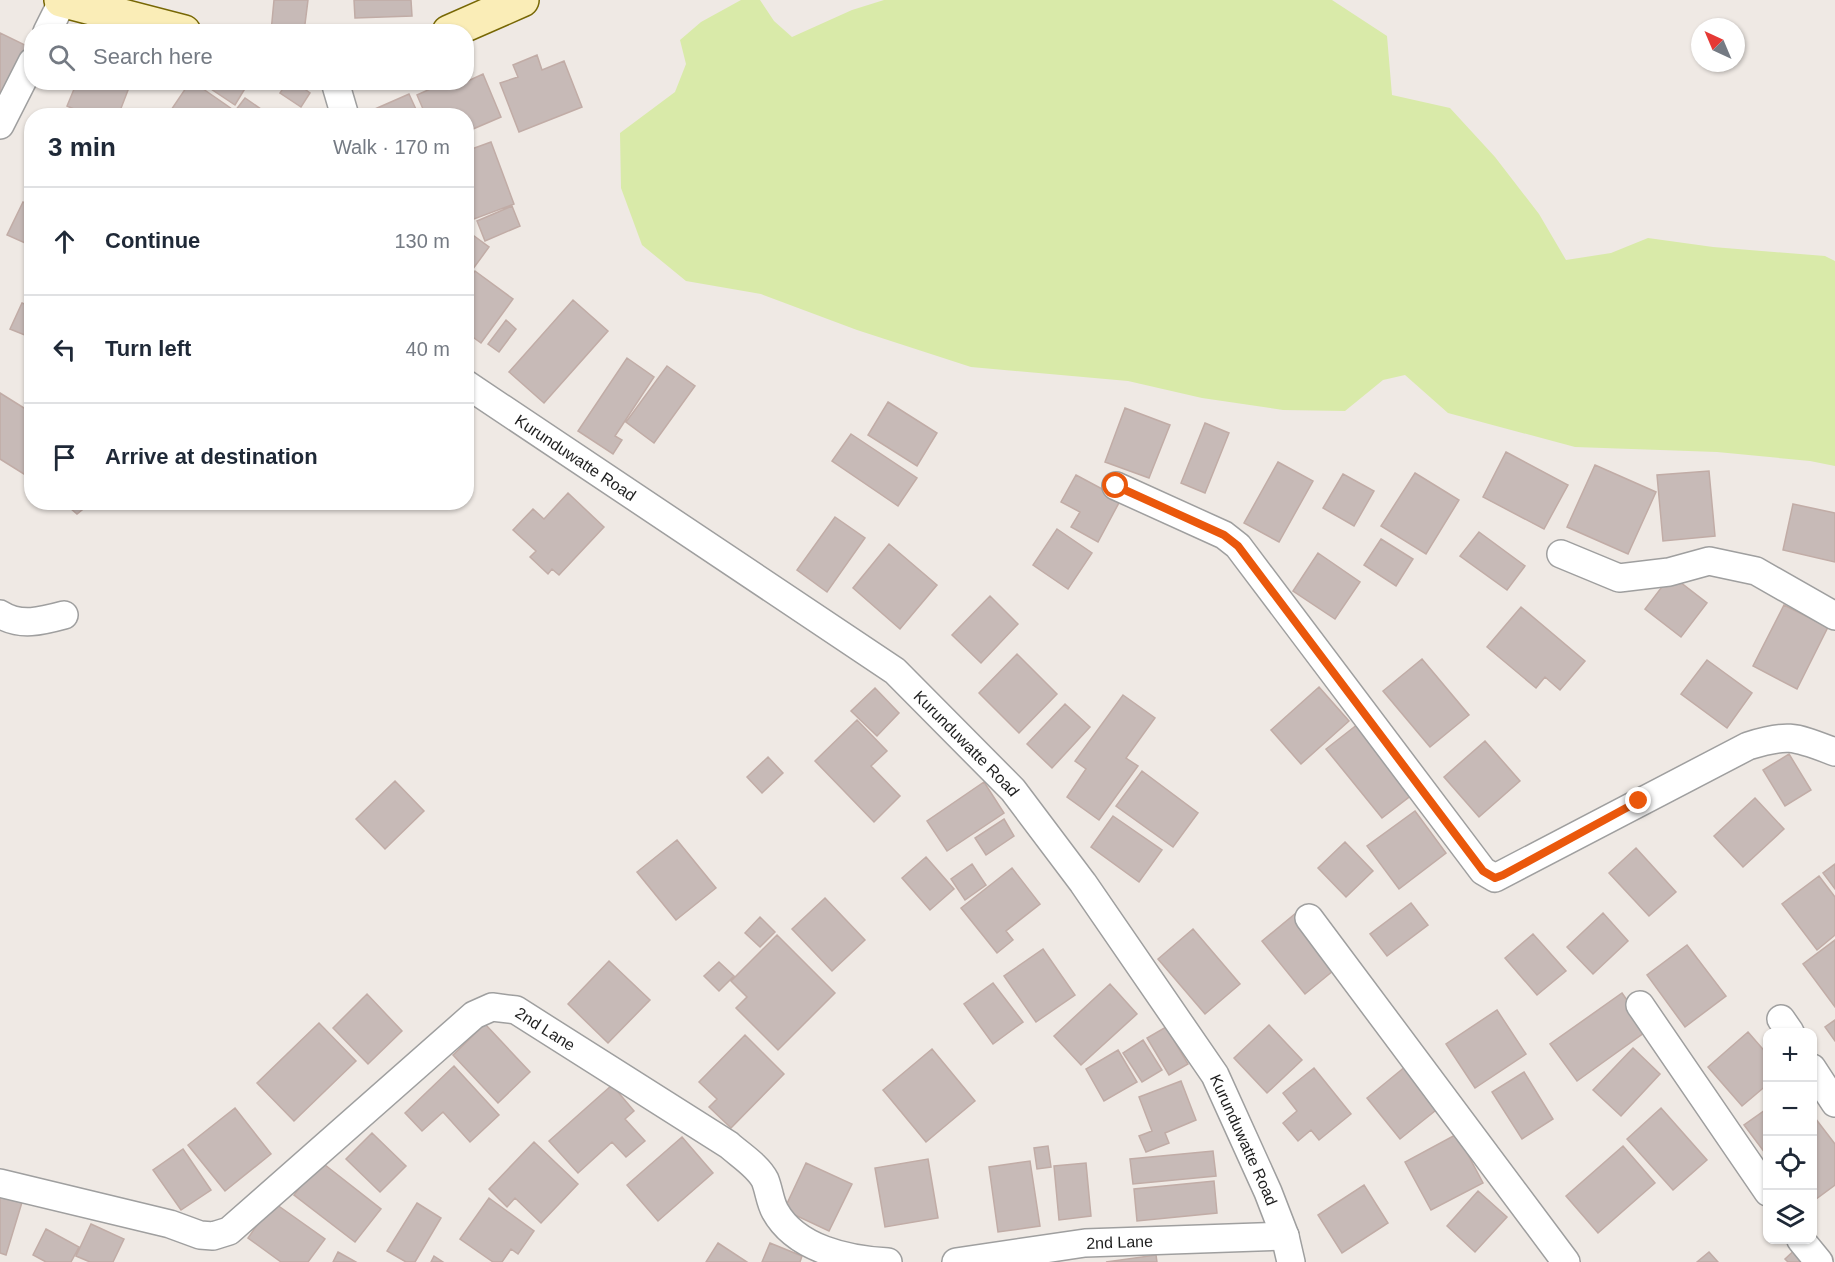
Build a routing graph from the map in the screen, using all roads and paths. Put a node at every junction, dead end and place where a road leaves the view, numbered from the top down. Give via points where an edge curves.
1 (62, 0) edge
2 (522, 0) edge
3 (51, 24) edge
4 (154, 24) edge
5 (467, 24) edge
6 (24, 78) edge
7 (337, 90) edge
8 (343, 108) edge
9 (0, 125) edge
10 (474, 389) edge
11 (1116, 486) dead end
12 (1561, 554) dead end
13 (0, 614) edge
14 (64, 615) dead end
15 (1835, 616) edge
16 (1835, 752) edge
17 (1309, 918) dead end
18 (1640, 1005) dead end
19 (1817, 1076) edge
20 (1835, 1103) edge
21 (0, 1183) edge
22 (1766, 1190) edge
23 (1805, 1244) edge
24 (1288, 1249) edge
25 (888, 1262) edge
26 (956, 1262) edge
27 (1566, 1262) edge
28 (1819, 1262) edge

1 - 3 street
1 - 4 main road
2 - 5 main road
6 - 9 street
7 - 8 street
10 - 24 street, Kurunduwatte Road via 896,672 1013,790 1083,883 1215,1075 1268,1192
11 - 16 street via 1224,535 1238,546 1483,871 1495,878 1748,746 1774,738 1797,738
12 - 15 street via 1619,578 1669,572 1709,561 1756,571
13 - 14 street via 27,623
17 - 27 street
18 - 22 street
19 - 20 street
21 - 25 street, 2nd Lane via 171,1224 200,1235 229,1231 474,1015 492,1007 516,1010 729,1145 764,1178 775,1210 791,1232 818,1247 858,1260
23 - 28 street
24 - 26 street, 2nd Lane via 1085,1243

